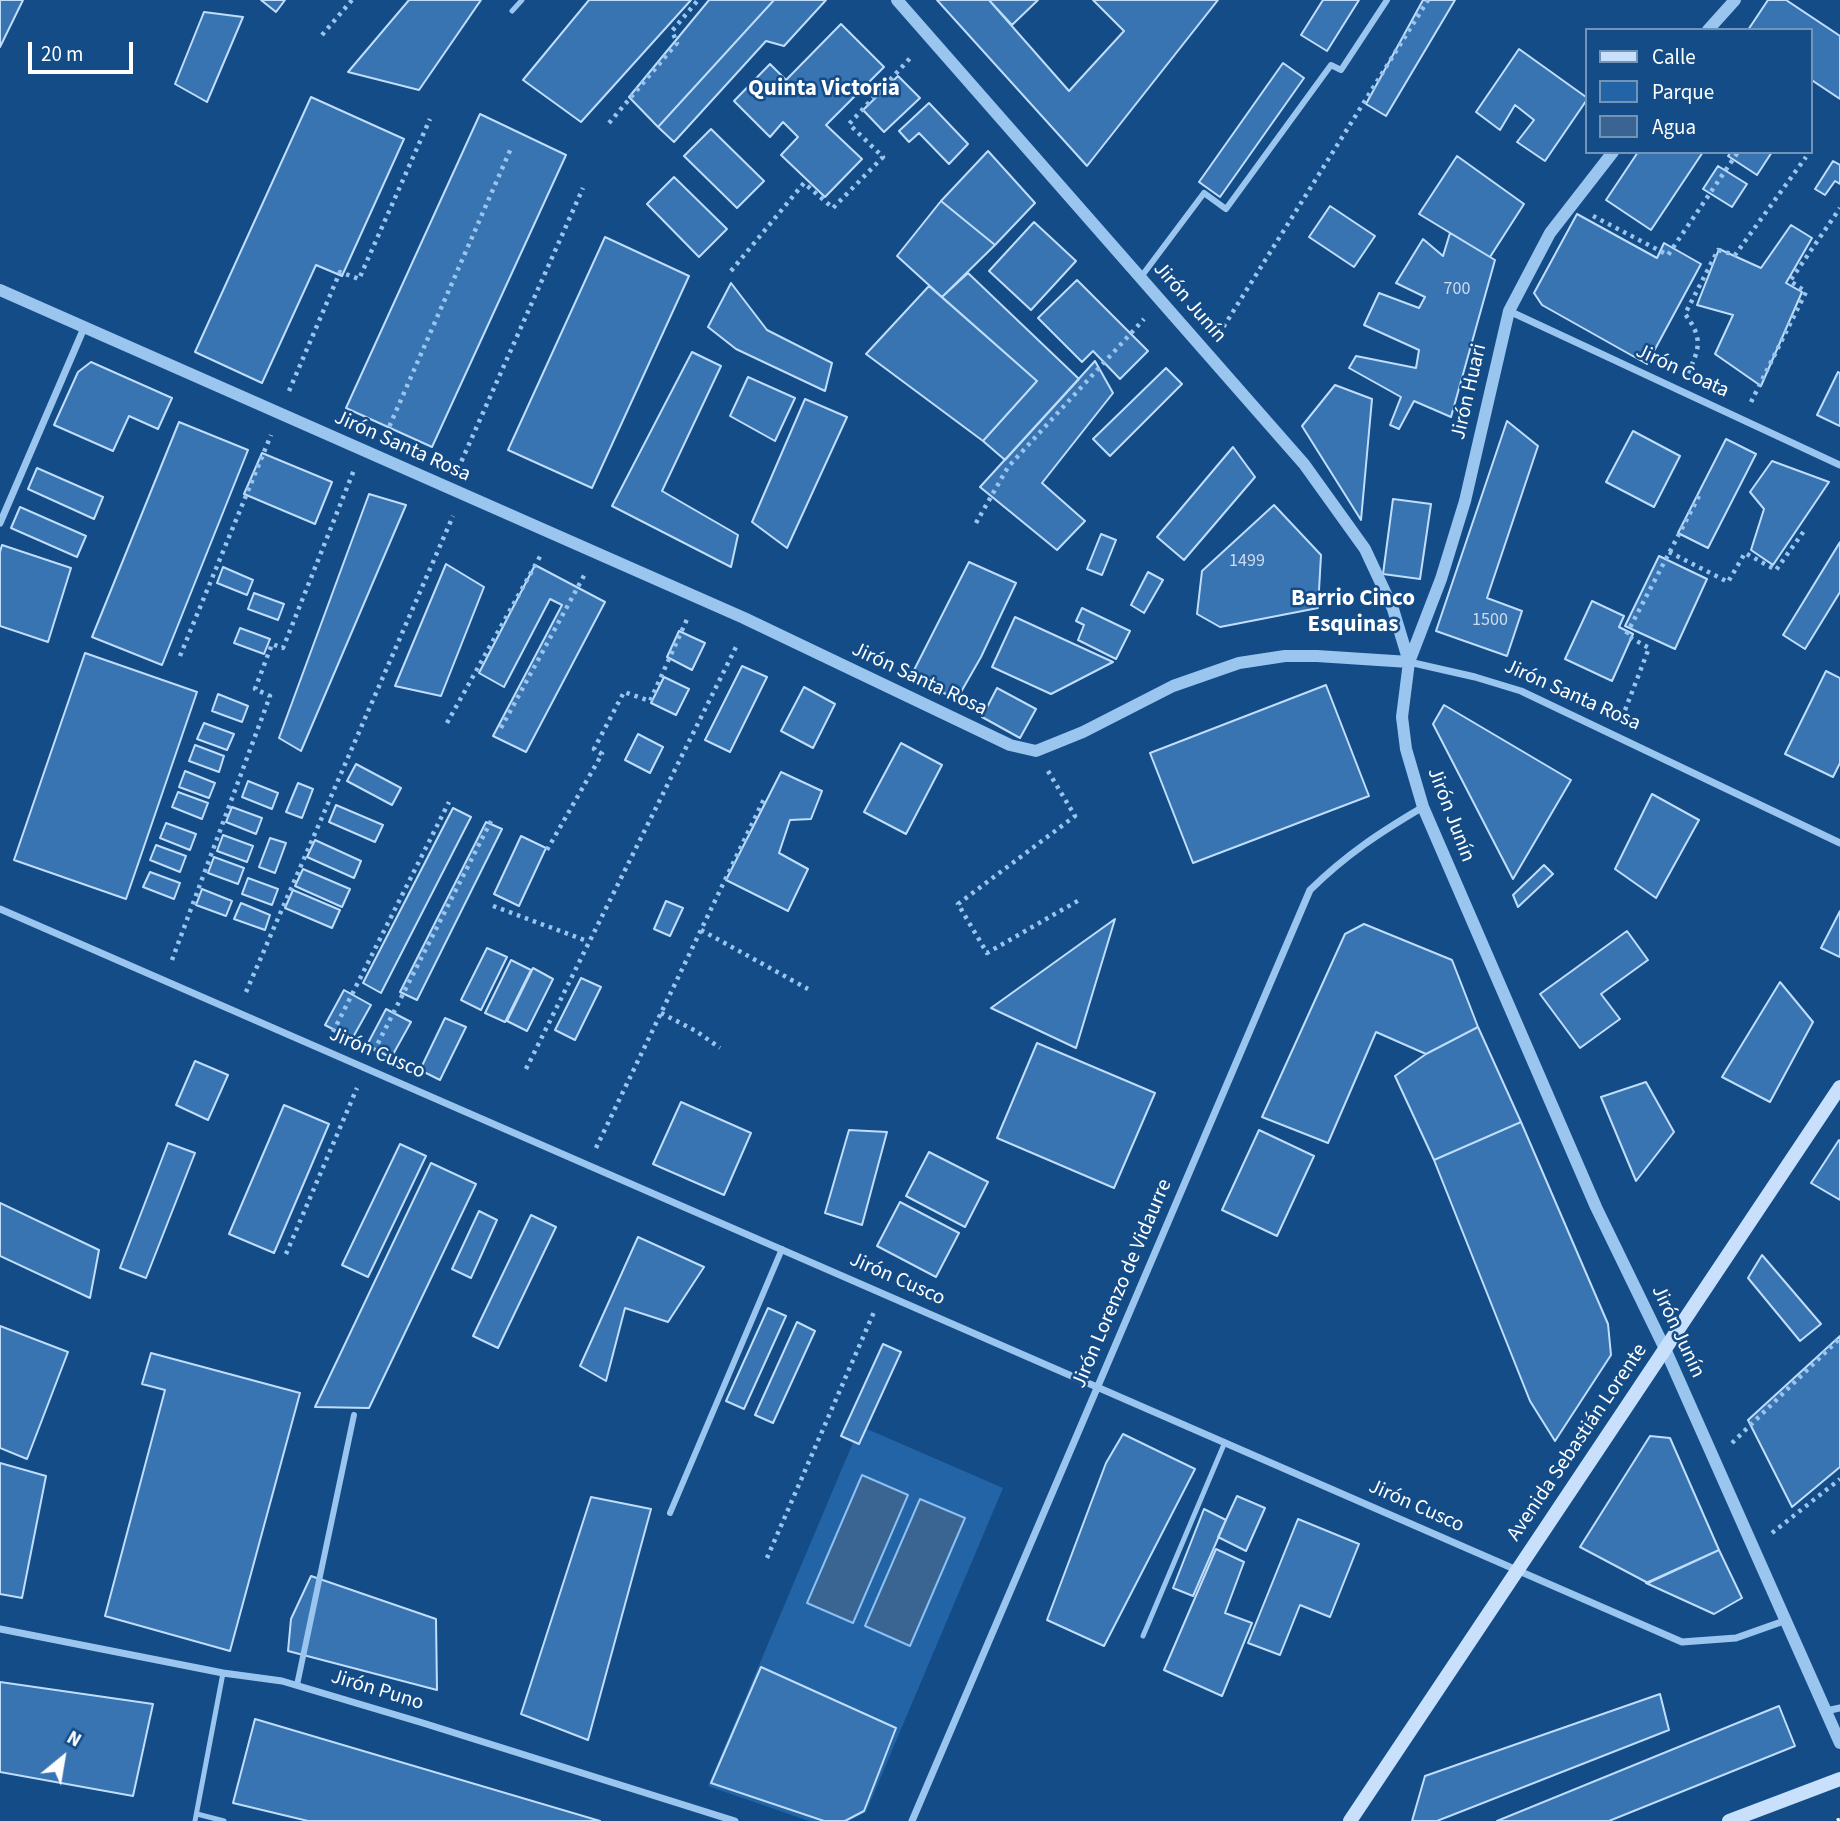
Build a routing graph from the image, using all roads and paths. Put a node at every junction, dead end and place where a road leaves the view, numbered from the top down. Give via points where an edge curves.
1 (352, 0) edge
2 (522, 0) edge
3 (698, 0) edge
4 (897, 0) edge
5 (1387, 0) edge
6 (1428, 0) edge
7 (1735, 0) edge
8 (512, 11) dead end
9 (1710, 28) edge
10 (322, 35) dead end
11 (930, 38) junction
12 (430, 119) dead end
13 (609, 123) dead end
14 (512, 146) dead end
15 (1611, 154) edge
16 (1737, 154) edge
17 (1806, 157) dead end
18 (583, 188) dead end
19 (1571, 205) junction
20 (1840, 208) edge
21 (731, 271) dead end
22 (1141, 278) junction
23 (0, 290) edge
24 (1161, 300) junction
25 (1508, 311) junction
26 (84, 328) junction
27 (1206, 352) junction
28 (1680, 390) junction
29 (279, 414) junction
30 (1743, 420) junction
31 (362, 450) junction
32 (377, 457) junction
33 (1840, 465) edge
34 (449, 489) junction
35 (462, 495) junction
36 (1699, 496) dead end
37 (0, 523) edge
38 (976, 523) dead end
39 (1804, 531) dead end
40 (552, 534) junction
41 (1669, 552) junction
42 (597, 554) junction
43 (697, 598) junction
44 (736, 647) dead end
45 (180, 656) dead end
46 (1409, 662) junction
47 (447, 723) dead end
48 (501, 728) dead end
49 (1615, 736) junction
50 (1036, 751) junction
51 (764, 799) dead end
52 (449, 802) dead end
53 (1423, 807) junction
54 (491, 821) dead end
55 (1840, 843) edge
56 (547, 850) dead end
57 (1081, 899) dead end
58 (493, 906) dead end
59 (0, 909) edge
60 (701, 930) junction
61 (587, 941) junction
62 (164, 981) junction
63 (808, 989) dead end
64 (238, 1013) junction
65 (661, 1013) junction
66 (720, 1048) dead end
67 (324, 1050) junction
68 (365, 1068) junction
69 (526, 1069) dead end
70 (1840, 1087) edge
71 (588, 1165) junction
72 (782, 1249) junction
73 (286, 1254) dead end
74 (882, 1293) junction
75 (1839, 1339) edge
76 (1666, 1351) junction
77 (1099, 1387) junction
78 (354, 1415) dead end
79 (1225, 1442) junction
80 (1714, 1461) junction
81 (1840, 1479) edge
82 (670, 1513) dead end
83 (1752, 1548) junction
84 (766, 1558) dead end
85 (1518, 1570) junction
86 (1784, 1621) junction
87 (0, 1629) edge
88 (1143, 1636) dead end
89 (223, 1673) junction
90 (297, 1685) junction
91 (1840, 1708) edge
92 (1826, 1711) junction
93 (1840, 1743) edge
94 (1840, 1779) edge
95 (196, 1818) edge
96 (224, 1821) edge
97 (735, 1821) edge
98 (912, 1821) edge
99 (1350, 1821) edge
100 (1729, 1821) edge

1 - 10 path
2 - 8 lane
3 - 13 path via 671,31 677,43
4 - 11 street, Jirón Junín
5 - 22 street via 1341,70 1331,65 1226,209 1204,193
6 - 27 path
7 - 9 street
11 - 21 path via 849,124 883,157 833,208 804,183
11 - 22 street, Jirón Junín
12 - 29 path via 359,279 340,272
14 - 32 path
15 - 19 street, Jirón Huari
16 - 19 path via 1668,255
17 - 28 path via 1735,255 1718,250 1685,314 1697,330 1698,350
18 - 34 path
19 - 25 street, Jirón Huari via 1550,233
20 - 30 path via 1790,281 1806,292
22 - 24 street, Jirón Junín
23 - 26 street, Jirón Santa Rosa
24 - 27 street, Jirón Junín
24 - 38 path via 1008,467
25 - 28 street, Jirón Coata
25 - 46 street, Jirón Huari via 1465,502
26 - 29 street, Jirón Santa Rosa
26 - 37 street
27 - 46 street, Jirón Junín via 1304,464 1365,549 1393,608
28 - 30 street, Jirón Coata
29 - 31 street, Jirón Santa Rosa
29 - 45 path
30 - 33 street, Jirón Coata
31 - 32 street, Jirón Santa Rosa
31 - 62 path via 282,648 272,645 256,689 270,696
32 - 34 street, Jirón Santa Rosa
34 - 35 street, Jirón Santa Rosa
35 - 40 street, Jirón Santa Rosa
35 - 64 path
36 - 41 path
39 - 41 path via 1776,570 1745,553 1728,582
40 - 42 street, Jirón Santa Rosa
40 - 47 path
41 - 49 path via 1626,635 1649,648
42 - 43 street, Jirón Santa Rosa
42 - 48 path
43 - 50 street, Jirón Santa Rosa via 1010,745
43 - 56 path via 650,701 624,692 594,749 602,754
44 - 61 path
46 - 49 street, Jirón Santa Rosa via 1521,691
46 - 50 street, Jirón Santa Rosa via 1285,656 1239,663 1173,686
46 - 53 street, Jirón Junín via 1402,717
49 - 55 street, Jirón Santa Rosa
50 - 57 path via 1075,816 958,904 987,953
51 - 60 path
52 - 67 path
53 - 76 street, Jirón Junín via 1596,1208
53 - 77 street, Jirón Lorenzo de Vidaurre via 1370,838 1310,890
54 - 68 path
58 - 61 path
59 - 62 street, Jirón Cusco
60 - 63 path
60 - 65 path
61 - 69 path
62 - 64 street, Jirón Cusco
64 - 67 street, Jirón Cusco
65 - 66 path
65 - 71 path
67 - 68 street, Jirón Cusco
68 - 71 street, Jirón Cusco
68 - 73 path
70 - 76 main road, Avenida Sebastián Lorente
71 - 72 street, Jirón Cusco
72 - 74 street, Jirón Cusco
72 - 82 street
74 - 77 street, Jirón Cusco
74 - 84 path
75 - 80 path
76 - 80 street, Jirón Junín
76 - 85 main road, Avenida Sebastián Lorente
77 - 79 street, Jirón Cusco
77 - 98 street, Jirón Lorenzo de Vidaurre
78 - 90 street
79 - 85 street, Jirón Cusco
79 - 88 lane
80 - 83 street, Jirón Junín
81 - 83 path
83 - 86 street, Jirón Junín
85 - 86 street, Jirón Cusco via 1682,1642 1736,1638
85 - 99 main road, Avenida Sebastián Lorente
86 - 92 street, Jirón Junín
87 - 89 street, Jirón Puno
89 - 90 street, Jirón Puno
89 - 95 lane
90 - 97 street, Jirón Puno
91 - 92 street
92 - 93 street, Jirón Junín
94 - 100 main road
95 - 96 lane

